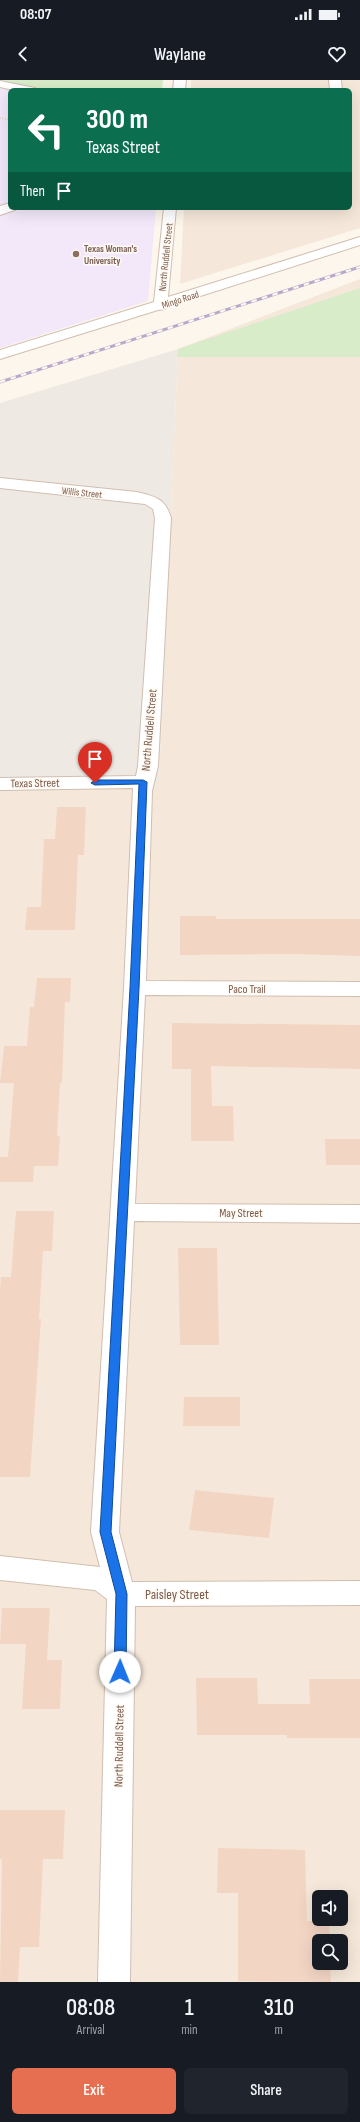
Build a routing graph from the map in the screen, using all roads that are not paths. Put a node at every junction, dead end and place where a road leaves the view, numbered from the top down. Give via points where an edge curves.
1 (0, 84) edge
2 (21, 88) edge
3 (170, 210) edge
4 (360, 241) edge
5 (160, 306) junction
6 (0, 355) edge
7 (0, 483) edge
8 (160, 508) joint
9 (143, 782) junction
10 (0, 784) edge
11 (135, 988) junction
12 (360, 989) edge
13 (122, 1212) junction
14 (360, 1214) edge
15 (0, 1568) edge
16 (360, 1593) edge
17 (121, 1594) junction
18 (114, 1982) edge

1 - 2 street
3 - 5 street, North Ruddell Street
4 - 5 street, Mingo Road
5 - 6 street, Mingo Road
7 - 8 street, Willis Street via 137,497 150,500
8 - 9 street, North Ruddell Street via 163,518 149,759
9 - 10 street, Texas Street
9 - 11 street, North Ruddell Street
11 - 12 street, Paco Trail
11 - 13 street, North Ruddell Street
13 - 14 street, May Street
13 - 17 street, North Ruddell Street via 106,1532
15 - 17 street via 102,1580
16 - 17 street, Paisley Street
17 - 18 street, North Ruddell Street

